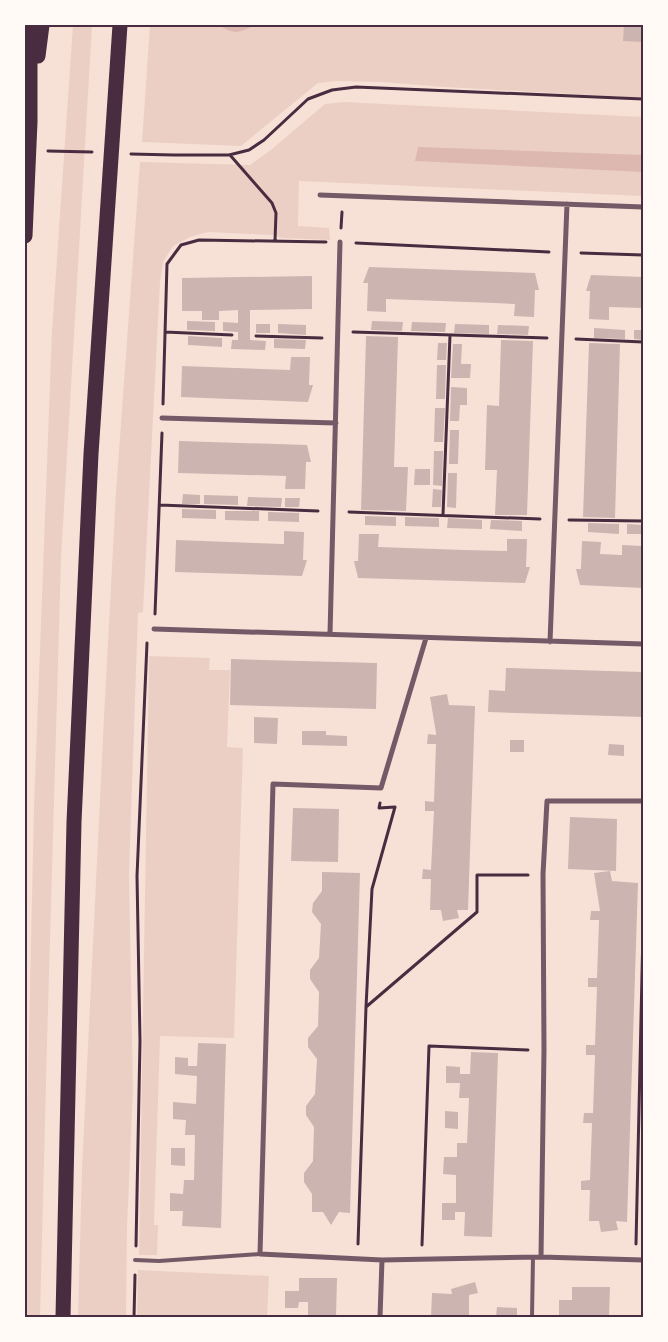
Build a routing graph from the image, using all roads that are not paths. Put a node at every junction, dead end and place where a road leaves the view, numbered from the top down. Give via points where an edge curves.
1 (30, 25) edge
2 (42, 25) edge
3 (120, 25) edge
4 (30, 122) junction
5 (320, 195) dead end
6 (567, 204) junction
7 (643, 207) edge
8 (25, 236) edge
9 (340, 242) road end
10 (162, 418) road end
11 (336, 423) junction
12 (154, 629) road end
13 (330, 634) junction
14 (426, 638) junction
15 (550, 642) junction
16 (643, 644) edge
17 (643, 800) edge
18 (260, 1254) junction
19 (533, 1257) junction
20 (541, 1257) junction
21 (136, 1260) road end
22 (382, 1260) junction
23 (643, 1260) edge
24 (63, 1317) edge
25 (380, 1317) edge
26 (532, 1317) edge

1 - 4 highway
2 - 4 highway
3 - 24 highway via 91,454 75,802
4 - 8 highway
5 - 6 street
6 - 7 street
6 - 15 street
9 - 11 street
10 - 11 street
11 - 13 street
12 - 13 street
13 - 14 street
14 - 15 street
14 - 18 street via 381,788 273,784
15 - 16 street
17 - 20 street via 547,800 543,874
18 - 21 lane
18 - 22 street
19 - 20 street
19 - 22 street
19 - 26 lane
20 - 23 street
22 - 25 street

